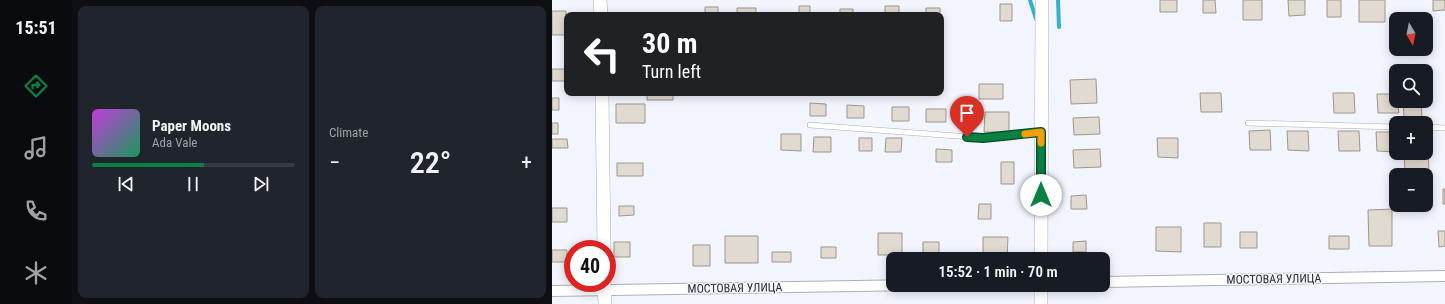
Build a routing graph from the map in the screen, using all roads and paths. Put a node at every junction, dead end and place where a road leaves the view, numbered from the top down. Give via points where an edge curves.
1 (600, 0) edge
2 (1042, 0) edge
3 (601, 12) edge
4 (602, 96) edge
5 (1248, 123) dead end
6 (810, 125) dead end
7 (1389, 127) edge
8 (1433, 127) edge
9 (1445, 128) edge
10 (1041, 132) junction
11 (604, 240) edge
12 (1041, 252) edge
13 (1445, 276) edge
14 (1110, 282) edge
15 (886, 285) edge
16 (616, 287) edge
17 (564, 290) edge
18 (552, 291) edge
19 (605, 292) edge
20 (1041, 292) edge
21 (605, 304) edge
22 (1041, 304) edge

1 - 3 street
2 - 10 street
4 - 11 street
5 - 7 lane
6 - 10 lane via 983,138
8 - 9 lane
10 - 12 street
13 - 14 street, МОСТОВАЯ УЛИЦА
15 - 16 street, МОСТОВАЯ УЛИЦА
17 - 18 street, МОСТОВАЯ УЛИЦА
19 - 21 street
20 - 22 street

